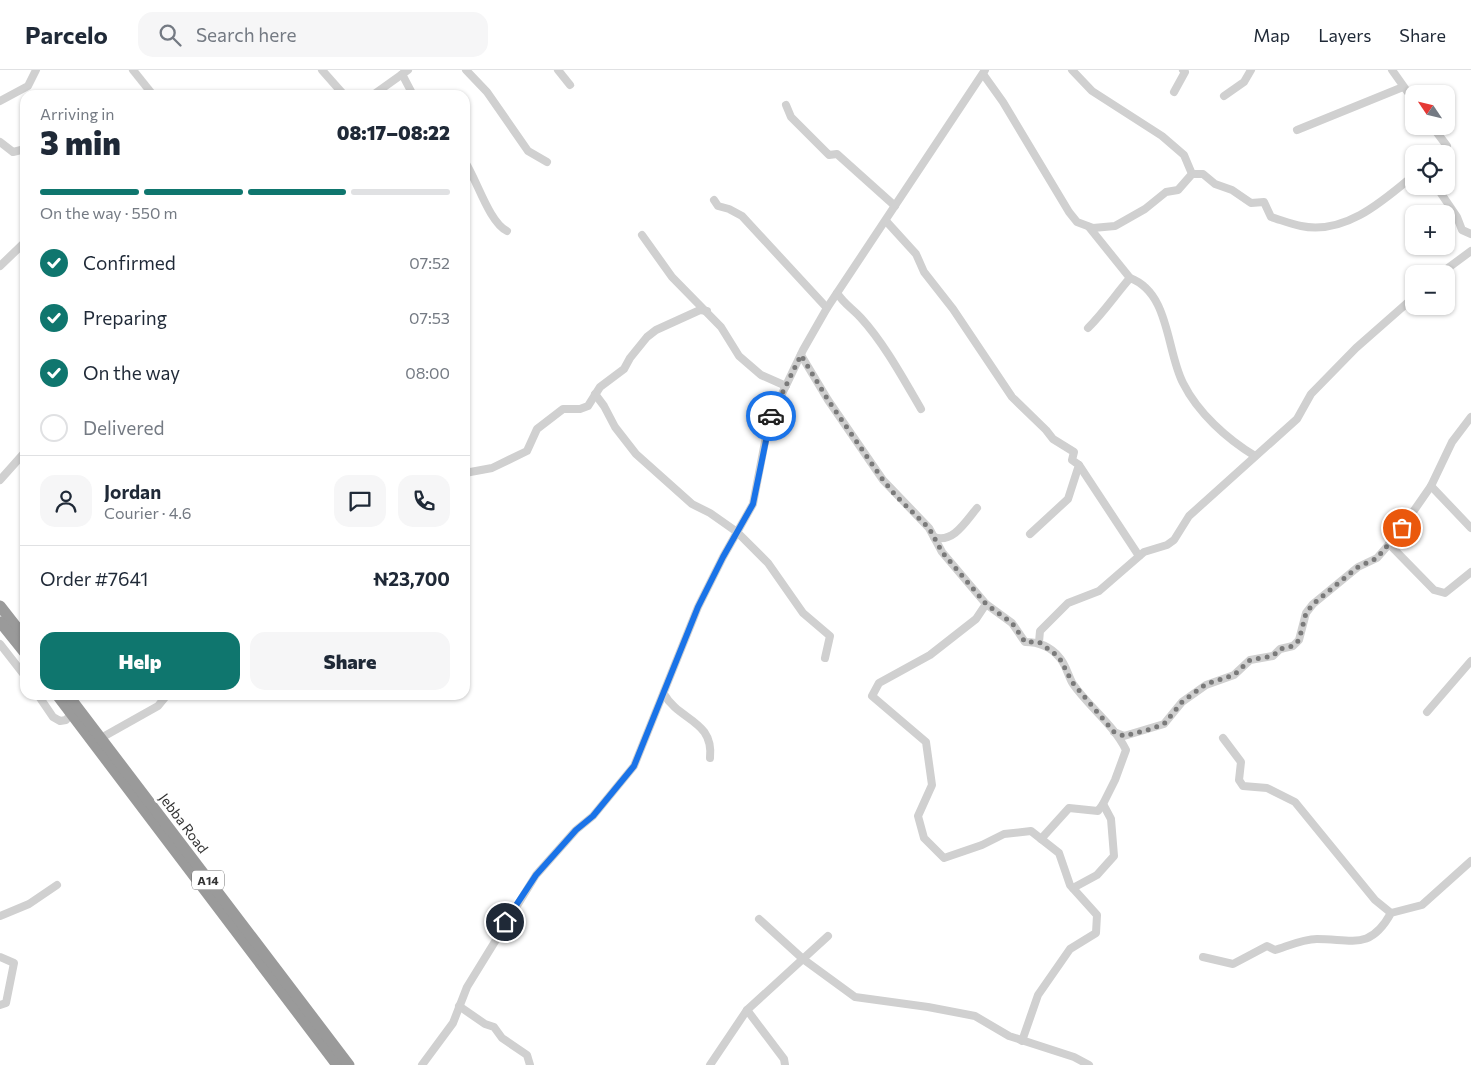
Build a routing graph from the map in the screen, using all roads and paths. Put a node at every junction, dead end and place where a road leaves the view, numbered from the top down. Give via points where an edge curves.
1 (36, 70) edge
2 (133, 70) edge
3 (322, 70) edge
4 (466, 70) edge
5 (558, 70) edge
6 (1072, 70) edge
7 (1184, 70) edge
8 (1251, 70) edge
9 (1392, 70) edge
10 (405, 72) edge
11 (984, 72) edge
12 (570, 85) dead end
13 (1403, 87) junction
14 (20, 90) edge
15 (21, 90) edge
16 (149, 90) edge
17 (340, 90) edge
18 (380, 90) edge
19 (411, 90) edge
20 (1405, 90) edge
21 (1174, 92) dead end
22 (1224, 96) dead end
23 (0, 101) edge
24 (786, 105) dead end
25 (1297, 130) dead end
26 (0, 142) edge
27 (20, 150) edge
28 (547, 162) dead end
29 (470, 170) edge
30 (1192, 174) junction
31 (1405, 183) edge
32 (1442, 195) edge
33 (714, 200) dead end
34 (895, 206) junction
35 (886, 221) junction
36 (1089, 227) junction
37 (507, 231) dead end
38 (1471, 234) edge
39 (642, 235) dead end
40 (20, 247) edge
41 (1471, 251) edge
42 (1452, 265) edge
43 (0, 266) edge
44 (1130, 278) junction
45 (837, 293) junction
46 (693, 298) junction
47 (1405, 305) edge
48 (827, 308) junction
49 (708, 311) junction
50 (691, 314) junction
51 (1088, 328) dead end
52 (801, 355) junction
53 (786, 386) junction
54 (594, 394) junction
55 (921, 410) dead end
56 (1471, 417) edge
57 (1255, 456) junction
58 (20, 458) edge
59 (1079, 466) junction
60 (470, 472) edge
61 (0, 480) edge
62 (1431, 486) junction
63 (977, 508) dead end
64 (1471, 528) edge
65 (738, 532) junction
66 (1030, 534) dead end
67 (934, 537) junction
68 (1390, 544) junction
69 (1139, 556) junction
70 (1471, 572) edge
71 (986, 604) junction
72 (0, 606) edge
73 (0, 622) edge
74 (20, 632) edge
75 (1039, 642) junction
76 (0, 644) edge
77 (20, 648) edge
78 (825, 658) dead end
79 (1471, 661) edge
80 (20, 670) edge
81 (664, 694) junction
82 (41, 700) edge
83 (61, 700) edge
84 (72, 700) edge
85 (163, 700) edge
86 (1427, 712) dead end
87 (71, 714) junction
88 (1114, 732) junction
89 (101, 738) junction
90 (1223, 738) dead end
91 (710, 758) dead end
92 (1103, 804) junction
93 (1041, 839) junction
94 (1471, 861) edge
95 (57, 885) dead end
96 (1073, 888) junction
97 (1391, 914) junction
98 (0, 916) edge
99 (759, 919) dead end
100 (828, 936) dead end
101 (0, 957) edge
102 (1203, 957) dead end
103 (803, 959) junction
104 (0, 1005) edge
105 (459, 1006) junction
106 (746, 1010) junction
107 (1022, 1041) junction
108 (337, 1065) edge
109 (349, 1065) edge
110 (422, 1065) edge
111 (530, 1065) edge
112 (710, 1065) edge
113 (785, 1065) edge
114 (1089, 1065) edge

1 - 15 street via 28,86
2 - 16 street
3 - 17 street
4 - 28 street via 487,92 528,150
5 - 12 street
6 - 30 street via 1092,91 1162,136 1184,155
7 - 21 street
8 - 22 street via 1244,82
9 - 13 street
10 - 18 street
10 - 19 street
11 - 34 street
11 - 36 street via 1068,212 1077,222
13 - 20 street
13 - 25 street
14 - 23 street
24 - 34 street via 791,117 829,155 837,154
26 - 27 street via 13,152
29 - 37 street via 498,226
30 - 31 street via 1203,174 1251,203 1264,202 1271,216 1302,226 1339,225 1383,202
30 - 36 street via 1178,190 1166,192 1115,226
32 - 38 street via 1462,230
33 - 48 street via 718,206 742,216
34 - 35 street
35 - 45 street
35 - 59 street via 916,254 924,272 1012,397 1053,439 1074,452 1072,460
36 - 44 street
39 - 46 street via 672,277
40 - 43 street
41 - 42 street
44 - 51 street
44 - 57 street via 1148,287 1155,300 1170,333 1173,357 1183,383 1194,399 1227,436
45 - 48 street
45 - 55 street via 860,317
46 - 49 street
46 - 50 street
47 - 57 street via 1311,394 1297,419
48 - 52 street
49 - 50 street
49 - 53 street via 739,356 761,375
50 - 54 street via 646,337 624,369
52 - 53 street
52 - 67 street via 883,480
53 - 65 street via 770,421 753,504
54 - 60 street via 588,406 563,409 537,429 527,451 492,468
54 - 65 street via 636,454 692,504
56 - 62 street via 1458,432
57 - 69 street via 1189,516 1174,540
58 - 61 street
59 - 66 street via 1068,499
59 - 69 street
62 - 64 street
62 - 68 street
63 - 67 street via 953,535 941,540
65 - 78 street via 768,563 803,613 830,636
65 - 81 street via 698,607
67 - 71 street via 942,552
68 - 70 street via 1439,592 1445,593
68 - 88 street via 1377,558 1358,567 1313,604 1306,613 1299,640 1293,646 1280,649 1273,656 1250,660 1234,675 1206,684 1182,702 1164,724 1124,736
69 - 75 street via 1099,591 1068,603 1040,631
71 - 75 street via 1012,623 1025,642
71 - 93 street via 976,619 930,655 878,683 872,696 926,742 932,785 918,816 924,838 944,858 1004,834 1031,830
72 - 74 highway
73 - 77 highway
75 - 88 street via 1059,657 1072,682
76 - 80 street
79 - 86 street
81 - 91 street via 670,705 698,724 706,734 711,746
81 - 105 street via 634,766 593,816 536,875 482,959
82 - 87 street via 53,718 60,722
83 - 87 highway
84 - 89 highway, Jebba Road / A14
85 - 89 street via 158,706
87 - 108 highway
88 - 92 street via 1126,750 1116,780
89 - 109 highway, Jebba Road / A14
90 - 97 street via 1241,762 1243,786 1267,788 1295,802 1358,880
92 - 93 street via 1098,811 1068,808
92 - 96 street via 1110,819 1114,856 1097,875
93 - 96 street via 1059,853
94 - 97 street via 1422,905
95 - 98 street via 29,904
96 - 107 street via 1097,915 1096,933 1070,949 1043,987
97 - 102 street via 1380,931 1364,940 1309,939 1276,950 1267,946 1233,964
99 - 103 street
100 - 103 street
101 - 104 street via 14,963 6,1003
103 - 106 street
103 - 107 street via 855,997 975,1016
105 - 110 street via 452,1023
105 - 111 street via 494,1027 502,1038 526,1055
106 - 112 street
106 - 113 street via 784,1059
107 - 114 street

